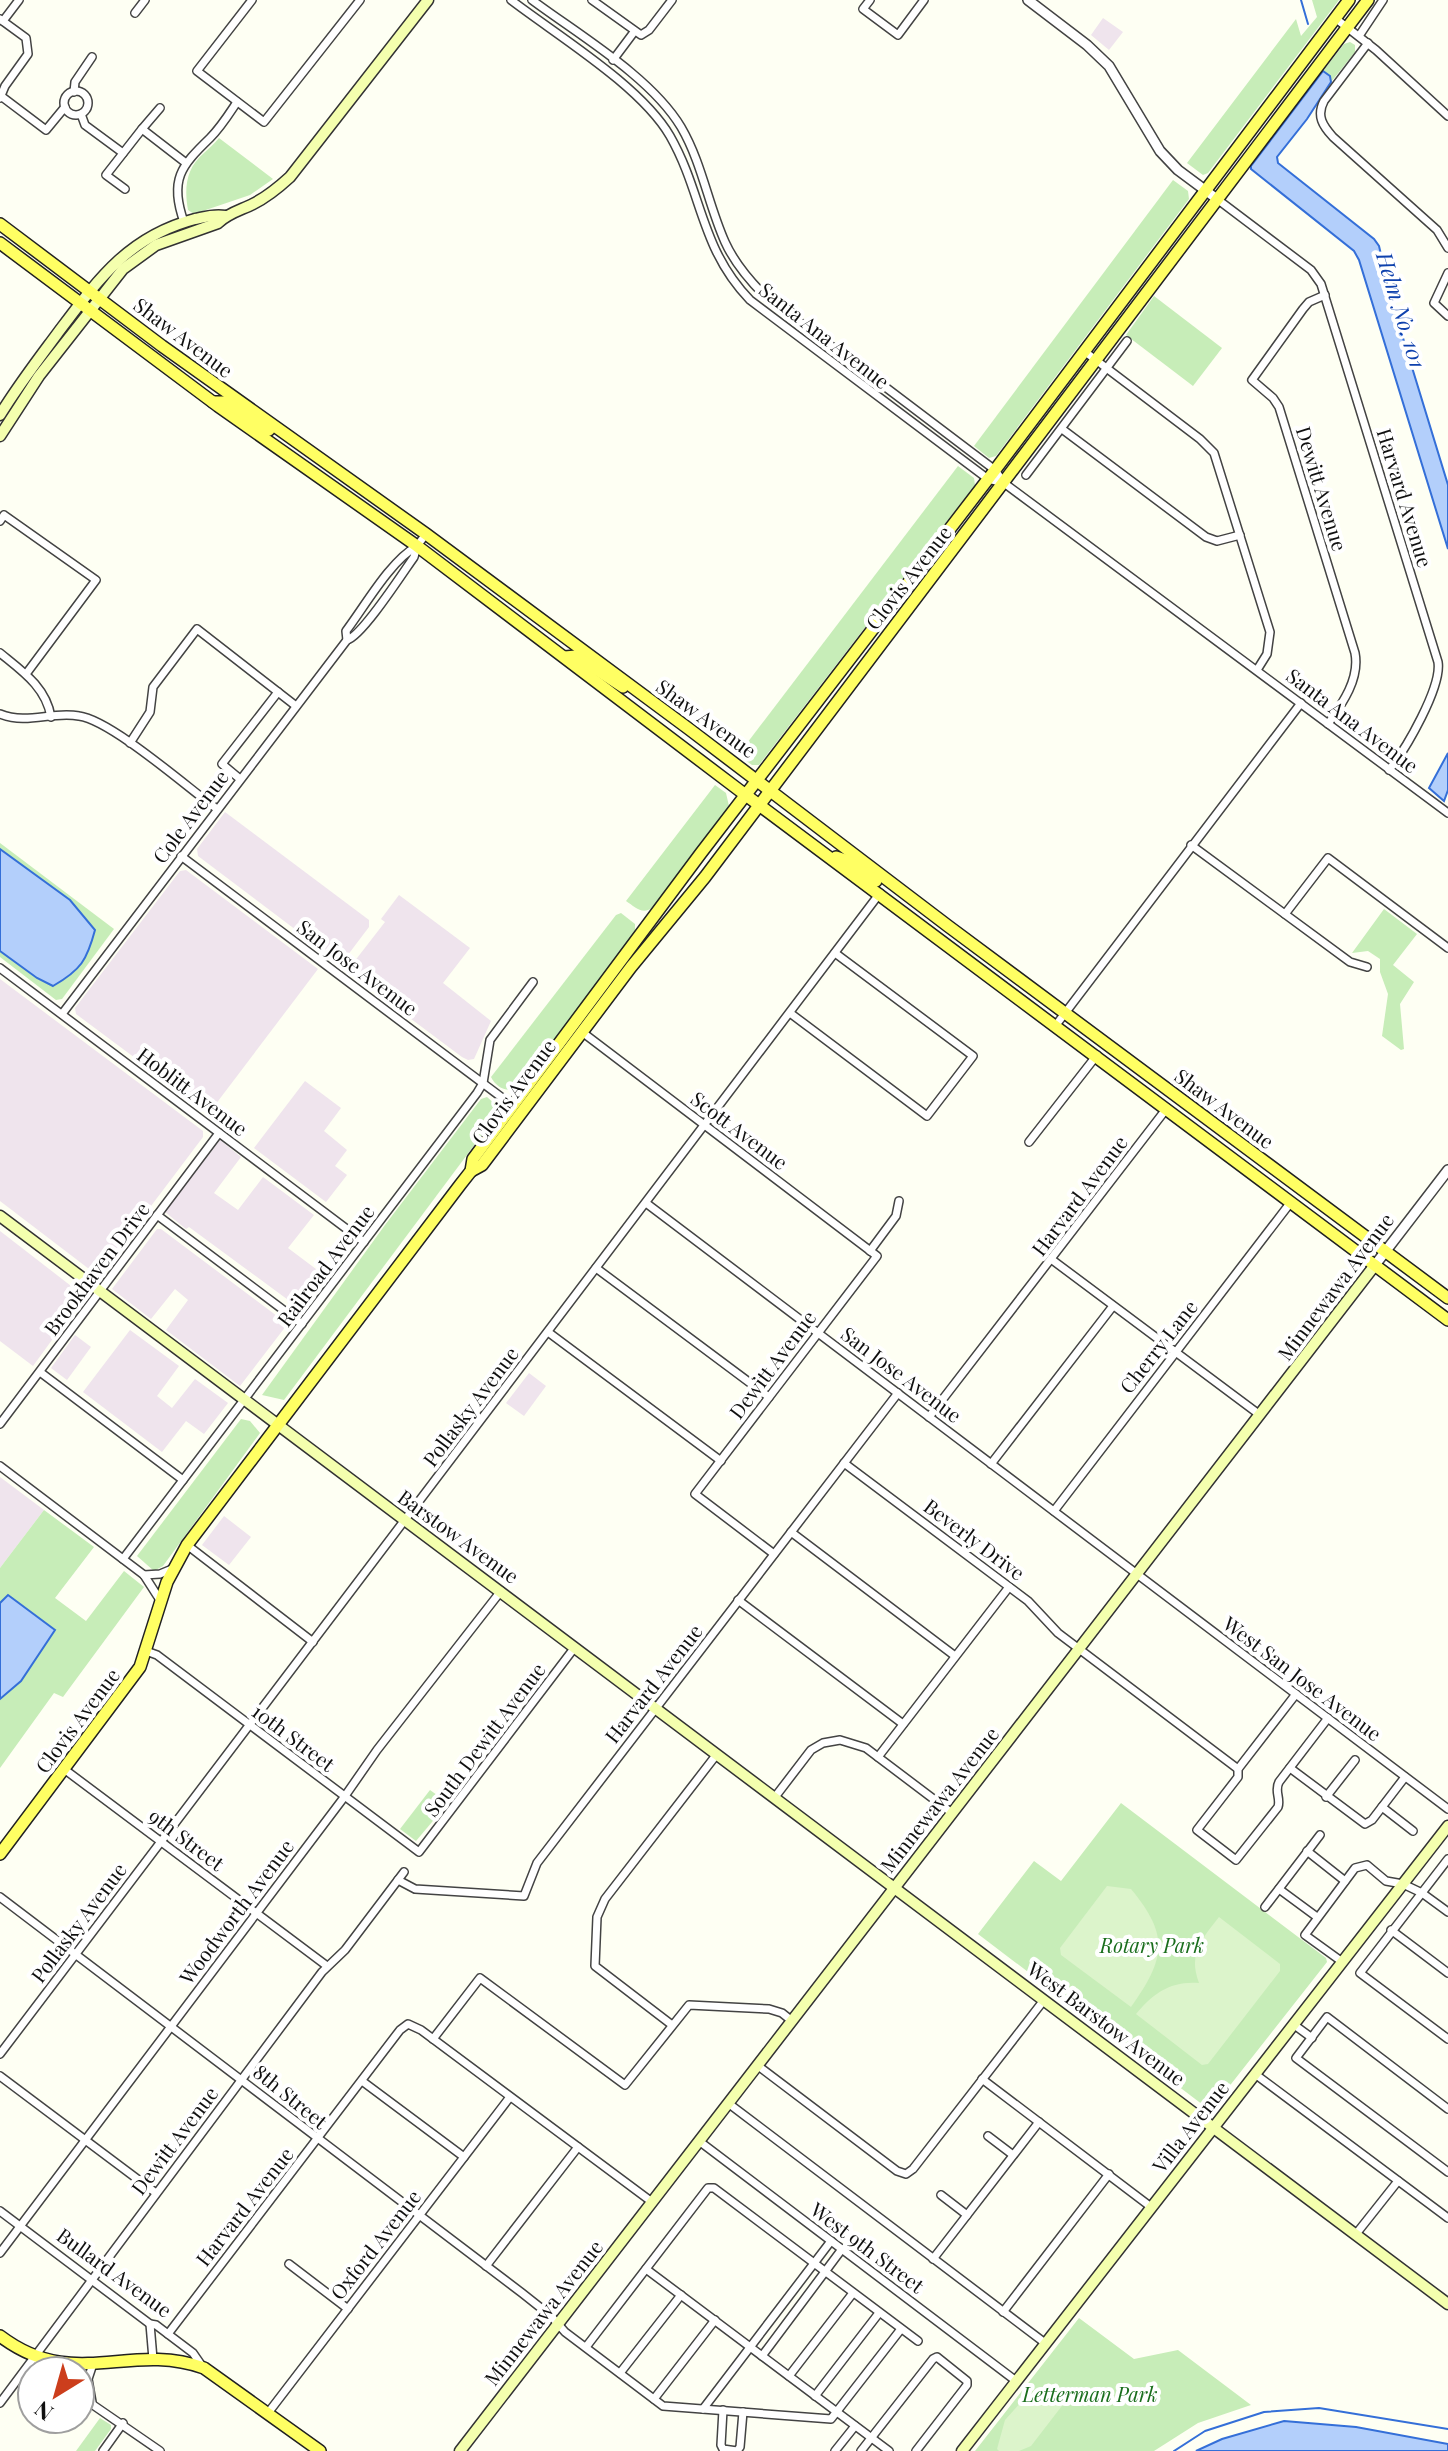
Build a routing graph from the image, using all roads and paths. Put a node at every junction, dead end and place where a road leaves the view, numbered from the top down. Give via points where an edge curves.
1 (19, 0) edge
2 (145, 0) edge
3 (252, 0) edge
4 (360, 0) edge
5 (428, 0) edge
6 (511, 0) edge
7 (532, 0) edge
8 (592, 0) edge
9 (608, 0) edge
10 (672, 0) edge
11 (870, 0) edge
12 (924, 0) edge
13 (1028, 0) edge
14 (1349, 0) edge
15 (1368, 0) edge
16 (1383, 0) edge
17 (1042, 4) edge
18 (602, 8) junction
19 (135, 13) dead end
20 (1335, 18) junction
21 (1, 20) edge
22 (1348, 27) junction
23 (634, 32) junction
24 (1359, 36) junction
25 (1368, 43) junction
26 (92, 57) dead end
27 (613, 60) junction
28 (74, 92) junction
29 (0, 97) edge
30 (237, 102) junction
31 (65, 107) junction
32 (160, 108) dead end
33 (81, 114) junction
34 (1448, 116) edge
35 (142, 129) junction
36 (123, 153) junction
37 (186, 163) junction
38 (125, 189) dead end
39 (1205, 190) junction
40 (1217, 199) junction
41 (225, 216) junction
42 (184, 222) junction
43 (0, 224) edge
44 (0, 231) edge
45 (0, 243) edge
46 (31, 247) junction
47 (1448, 248) edge
48 (131, 262) junction
49 (1448, 273) edge
50 (94, 294) junction
51 (1325, 295) junction
52 (85, 307) junction
53 (1448, 316) edge
54 (1127, 341) dead end
55 (1084, 351) junction
56 (1102, 364) junction
57 (213, 402) junction
58 (0, 415) edge
59 (1062, 429) junction
60 (0, 436) edge
61 (292, 439) junction
62 (991, 475) junction
63 (1026, 475) dead end
64 (1004, 483) junction
65 (1, 516) edge
66 (426, 534) junction
67 (1240, 535) junction
68 (417, 546) junction
69 (0, 653) edge
70 (565, 657) junction
71 (1257, 670) junction
72 (26, 674) junction
73 (278, 692) junction
74 (642, 695) junction
75 (1301, 703) junction
76 (296, 706) junction
77 (0, 714) edge
78 (51, 717) junction
79 (1328, 724) junction
80 (130, 743) junction
81 (1389, 770) junction
82 (240, 779) junction
83 (757, 779) junction
84 (771, 790) junction
85 (745, 795) junction
86 (760, 805) junction
87 (217, 809) junction
88 (1448, 813) edge
89 (1191, 845) junction
90 (820, 851) junction
91 (181, 856) junction
92 (888, 881) junction
93 (880, 893) junction
94 (1285, 914) junction
95 (948, 926) junction
96 (1448, 948) edge
97 (835, 953) junction
98 (619, 963) junction
99 (1367, 967) dead end
100 (0, 968) edge
101 (533, 982) dead end
102 (790, 1013) junction
103 (1064, 1013) junction
104 (62, 1014) junction
105 (1056, 1025) junction
106 (582, 1032) junction
107 (1097, 1055) junction
108 (483, 1083) junction
109 (1172, 1094) junction
110 (518, 1108) junction
111 (1167, 1108) junction
112 (1202, 1116) junction
113 (704, 1125) junction
114 (219, 1133) junction
115 (1029, 1142) dead end
116 (1448, 1170) edge
117 (471, 1171) junction
118 (899, 1201) dead end
119 (1291, 1202) junction
120 (646, 1203) junction
121 (157, 1215) junction
122 (0, 1216) edge
123 (364, 1242) junction
124 (1386, 1252) junction
125 (874, 1253) junction
126 (1051, 1259) junction
127 (1375, 1265) junction
128 (596, 1268) junction
129 (101, 1291) junction
130 (1448, 1298) edge
131 (1113, 1306) junction
132 (1448, 1320) edge
133 (302, 1324) junction
134 (548, 1332) junction
135 (818, 1333) junction
136 (1176, 1352) junction
137 (40, 1372) junction
138 (898, 1393) junction
139 (769, 1397) junction
140 (244, 1400) junction
141 (1260, 1415) junction
142 (929, 1417) junction
143 (0, 1424) edge
144 (278, 1426) junction
145 (721, 1461) junction
146 (844, 1463) junction
147 (991, 1464) junction
148 (0, 1466) edge
149 (183, 1480) junction
150 (1054, 1511) junction
151 (405, 1520) junction
152 (791, 1532) junction
153 (187, 1545) junction
154 (774, 1554) junction
155 (123, 1559) junction
156 (173, 1569) junction
157 (1137, 1574) junction
158 (144, 1575) junction
159 (1009, 1587) junction
160 (501, 1591) junction
161 (738, 1600) junction
162 (160, 1601) junction
163 (313, 1642) junction
164 (575, 1647) junction
165 (1078, 1650) junction
166 (146, 1651) junction
167 (955, 1656) junction
168 (1296, 1694) junction
169 (656, 1708) junction
170 (1328, 1718) junction
171 (903, 1724) junction
172 (250, 1725) junction
173 (717, 1754) junction
174 (878, 1757) junction
175 (1355, 1760) dead end
176 (1290, 1768) junction
177 (64, 1769) junction
178 (1238, 1769) junction
179 (1405, 1777) junction
180 (345, 1796) junction
181 (775, 1797) junction
182 (1326, 1797) junction
183 (1382, 1807) junction
184 (1448, 1809) edge
185 (952, 1813) junction
186 (1448, 1826) edge
187 (1413, 1831) dead end
188 (1320, 1835) dead end
189 (161, 1841) junction
190 (1307, 1851) junction
191 (419, 1852) joint
192 (0, 1854) edge
193 (1448, 1859) edge
194 (404, 1872) dead end
195 (398, 1880) junction
196 (1345, 1881) junction
197 (1403, 1884) junction
198 (895, 1887) junction
199 (1279, 1889) junction
200 (1422, 1893) junction
201 (0, 1897) edge
202 (1265, 1907) dead end
203 (256, 1912) junction
204 (1448, 1912) edge
205 (1317, 1917) junction
206 (1391, 1930) junction
207 (76, 1954) junction
208 (1341, 1961) junction
209 (327, 1966) junction
210 (1448, 1973) edge
211 (1044, 2000) junction
212 (792, 2021) junction
213 (1293, 2024) junction
214 (672, 2025) junction
215 (171, 2026) junction
216 (1312, 2038) junction
217 (433, 2039) junction
218 (1448, 2039) edge
219 (0, 2054) edge
220 (757, 2065) junction
221 (1255, 2074) junction
222 (0, 2076) edge
223 (242, 2079) junction
224 (982, 2079) junction
225 (362, 2081) junction
226 (510, 2097) junction
227 (728, 2103) junction
228 (1448, 2109) edge
229 (1039, 2122) junction
230 (1213, 2127) junction
231 (988, 2136) dead end
232 (318, 2139) junction
233 (85, 2141) junction
234 (699, 2141) junction
235 (578, 2147) junction
236 (1013, 2155) junction
237 (464, 2157) junction
238 (1448, 2172) edge
239 (1109, 2174) junction
240 (1398, 2181) junction
241 (156, 2193) junction
242 (941, 2195) dead end
243 (652, 2202) junction
244 (1151, 2207) junction
245 (0, 2211) edge
246 (967, 2215) junction
247 (419, 2216) junction
248 (1448, 2218) edge
249 (21, 2226) junction
250 (1356, 2234) junction
251 (831, 2241) junction
252 (842, 2249) junction
253 (0, 2253) edge
254 (933, 2259) junction
255 (289, 2264) dead end
256 (814, 2264) junction
257 (486, 2266) junction
258 (646, 2269) junction
259 (824, 2272) junction
260 (91, 2280) junction
261 (853, 2293) junction
262 (681, 2295) junction
263 (1448, 2304) edge
264 (348, 2309) junction
265 (1003, 2312) junction
266 (879, 2313) junction
267 (715, 2320) junction
268 (150, 2324) junction
269 (558, 2324) junction
270 (901, 2329) junction
271 (168, 2334) junction
272 (0, 2336) edge
273 (918, 2341) dead end
274 (1045, 2343) junction
275 (586, 2347) junction
276 (751, 2347) junction
277 (31, 2355) edge
278 (35, 2355) edge
279 (762, 2356) junction
280 (153, 2359) junction
281 (96, 2364) edge
282 (204, 2368) junction
283 (620, 2373) junction
284 (789, 2376) junction
285 (16, 2381) edge
286 (1016, 2381) junction
287 (815, 2396) junction
288 (654, 2399) junction
289 (0, 2403) edge
290 (96, 2405) edge
291 (703, 2409) junction
292 (723, 2410) junction
293 (743, 2412) junction
294 (837, 2412) junction
295 (268, 2413) junction
296 (123, 2423) junction
297 (855, 2426) junction
298 (871, 2438) junction
299 (103, 2451) edge
300 (160, 2451) edge
301 (320, 2451) edge
302 (460, 2451) edge
303 (835, 2451) edge
304 (861, 2451) edge
305 (889, 2451) edge
306 (916, 2451) edge
307 (962, 2451) edge

1 - 21 street
2 - 19 street
3 - 30 street via 197,71
4 - 30 street via 264,122
5 - 41 main road via 290,177 266,197
6 - 62 street, Santa Ana Avenue via 628,88 657,117 682,161 717,255 750,300
7 - 27 street, Santa Ana Avenue
8 - 18 street
9 - 18 street
10 - 23 street via 649,30
11 - 12 street via 863,9 898,35
13 - 17 street
14 - 20 main road, Clovis Avenue
15 - 22 main road, Clovis Avenue
16 - 24 street
17 - 39 street via 1109,66 1160,151
18 - 23 street
20 - 22 street
20 - 39 main road, Clovis Avenue
21 - 29 street via 26,38 28,54
22 - 24 street
22 - 40 main road, Clovis Avenue
23 - 27 street
24 - 25 street
25 - 34 street
25 - 47 street via 1324,101 1322,122 1437,230
26 - 28 street
27 - 62 street, Santa Ana Avenue via 649,88 678,123 726,243 752,282
28 - 31 street
28 - 33 street via 87,100
29 - 31 street via 46,130
30 - 37 street
31 - 33 street via 70,114
32 - 35 street
33 - 36 street via 85,125
35 - 36 street
35 - 37 street
36 - 38 street via 106,175
37 - 42 street via 177,196
39 - 40 street
39 - 55 main road, Clovis Avenue
40 - 51 street, Harvard Avenue via 1315,275
40 - 56 main road, Clovis Avenue
41 - 42 main road
41 - 48 main road via 156,245
42 - 48 main road via 147,244
42 - 50 main road via 137,244 115,262
43 - 46 main road, Shaw Avenue
44 - 46 main road
45 - 52 main road, Shaw Avenue
46 - 50 main road, Shaw Avenue
48 - 50 main road
49 - 53 street via 1434,303
50 - 52 main road
50 - 61 main road, Shaw Avenue
51 - 79 street, Dewitt Avenue via 1309,302 1252,380 1279,407 1355,653 1353,682
51 - 81 street, Harvard Avenue via 1439,669 1433,693
52 - 57 main road, Shaw Avenue
52 - 58 main road
52 - 60 main road
54 - 56 street
55 - 56 street
55 - 62 main road, Clovis Avenue
56 - 59 street
56 - 64 main road, Clovis Avenue
56 - 67 street via 1209,447
57 - 61 main road via 226,402 263,428
57 - 68 main road, Shaw Avenue
59 - 63 street
59 - 67 street via 1206,537 1217,541
61 - 66 main road, Shaw Avenue
62 - 64 street, Santa Ana Avenue
62 - 83 main road, Clovis Avenue
64 - 71 street, Santa Ana Avenue
64 - 84 main road, Clovis Avenue
65 - 72 street via 96,580
66 - 68 street, Cole Avenue
66 - 74 main road, Shaw Avenue
67 - 71 street via 1270,632 1267,654
68 - 70 main road, Shaw Avenue
68 - 76 street, Cole Avenue via 355,638 347,640
69 - 72 street
70 - 74 main road via 576,656 617,685
70 - 85 main road, Shaw Avenue
71 - 75 street, Santa Ana Avenue
72 - 78 street via 48,702
73 - 76 street
73 - 80 street via 197,629 153,687 150,712
73 - 82 street via 222,764
74 - 83 main road, Shaw Avenue
75 - 79 street, Santa Ana Avenue
75 - 89 street
76 - 82 street, Cole Avenue
77 - 78 street via 19,720
78 - 80 street via 90,719
79 - 81 street, Santa Ana Avenue
80 - 87 street
81 - 88 street, Santa Ana Avenue
82 - 87 street, Cole Avenue
83 - 84 main road, Shaw Avenue
83 - 85 main road, Clovis Avenue
84 - 86 main road, Clovis Avenue
84 - 92 main road, Shaw Avenue
85 - 86 main road, Shaw Avenue
85 - 98 main road, Clovis Avenue
86 - 90 main road, Shaw Avenue
86 - 106 main road, Clovis Avenue
87 - 91 street, Cole Avenue
89 - 94 street
89 - 103 street
90 - 92 main road via 848,861 880,883
90 - 93 main road, Shaw Avenue
91 - 104 street, Cole Avenue
91 - 108 street, San Jose Avenue
92 - 95 main road, Shaw Avenue
93 - 95 main road via 888,889 939,927
93 - 97 street, Pollasky Avenue
93 - 105 main road, Shaw Avenue
94 - 96 street via 1328,858
94 - 99 street via 1350,962
95 - 103 main road, Shaw Avenue
97 - 102 street, Pollasky Avenue
97 - 102 street via 973,1056 927,1116
98 - 106 main road via 581,1024
98 - 110 main road, Clovis Avenue
100 - 104 street, Hoblitt Avenue
101 - 108 street, Railroad Avenue via 490,1040
102 - 113 street, Pollasky Avenue
103 - 105 street
103 - 109 main road, Shaw Avenue
104 - 114 street, Hoblitt Avenue
105 - 107 main road, Shaw Avenue
106 - 110 main road, Clovis Avenue
106 - 113 street, Scott Avenue
107 - 109 main road via 1162,1096
107 - 111 main road, Shaw Avenue
107 - 115 street
108 - 110 street, San Jose Avenue
108 - 123 street, Railroad Avenue
109 - 112 main road, Shaw Avenue
110 - 117 main road, Clovis Avenue via 489,1156
110 - 117 main road, Clovis Avenue via 473,1159
111 - 112 main road via 1173,1104 1194,1118
111 - 119 main road, Shaw Avenue
111 - 126 street, Harvard Avenue
112 - 124 main road, Shaw Avenue
113 - 120 street, Pollasky Avenue
113 - 125 street, Scott Avenue
114 - 121 street, Brookhaven Drive
114 - 123 street, Hoblitt Avenue
116 - 124 street, Minnewawa Avenue
117 - 144 main road, Clovis Avenue
118 - 125 street, Dewitt Avenue
119 - 127 main road, Shaw Avenue
119 - 136 street, Cherry Lane
120 - 128 street, Pollasky Avenue
120 - 135 street, San Jose Avenue
121 - 129 street, Brookhaven Drive
121 - 133 street
122 - 129 main road, Barstow Avenue
123 - 133 street, Railroad Avenue
124 - 127 street, Minnewawa Avenue
124 - 130 main road, Shaw Avenue
125 - 135 street, Dewitt Avenue
126 - 131 street
126 - 142 street, Harvard Avenue
127 - 132 main road, Shaw Avenue
127 - 141 main road, Minnewawa Avenue
128 - 134 street, Pollasky Avenue
128 - 139 street
129 - 137 street, Brookhaven Drive
129 - 140 main road, Barstow Avenue
131 - 136 street
131 - 147 street
133 - 140 street, Railroad Avenue
134 - 145 street
134 - 151 street, Pollasky Avenue
135 - 138 street, San Jose Avenue
135 - 139 street, Dewitt Avenue
136 - 141 street
136 - 150 street, Cherry Lane
137 - 143 street, Brookhaven Drive
137 - 149 street
138 - 142 street, San Jose Avenue
138 - 146 street, Harvard Avenue
139 - 145 street, Dewitt Avenue
140 - 144 main road, Barstow Avenue
140 - 149 street, Railroad Avenue
141 - 157 main road, Minnewawa Avenue
142 - 147 street, San Jose Avenue
144 - 151 main road, Barstow Avenue
144 - 153 main road, Clovis Avenue
145 - 154 street, Dewitt Avenue via 695,1494
146 - 152 street, Harvard Avenue
146 - 159 street, Beverly Drive
147 - 150 street, San Jose Avenue
148 - 155 street
149 - 155 street, Railroad Avenue
150 - 157 street, San Jose Avenue
151 - 160 main road, Barstow Avenue
151 - 163 street, Pollasky Avenue
152 - 154 street, Harvard Avenue
152 - 167 street
153 - 156 main road, Clovis Avenue
153 - 163 street
154 - 161 street, Harvard Avenue
155 - 158 street
156 - 158 street
156 - 162 main road, Clovis Avenue
157 - 165 main road, Minnewawa Avenue
157 - 168 street, West San Jose Avenue
158 - 162 street
159 - 165 street, Beverly Drive
159 - 167 street
160 - 164 main road, Barstow Avenue
160 - 180 street, Woodworth Avenue
161 - 169 street, Harvard Avenue
161 - 171 street
162 - 166 main road, Clovis Avenue
163 - 172 street, Pollasky Avenue
164 - 169 main road, Barstow Avenue
164 - 191 street, South Dewitt Avenue
165 - 178 street, Beverly Drive
165 - 185 main road, Minnewawa Avenue
166 - 172 street, 10th Street
166 - 177 main road, Clovis Avenue via 127,1687
167 - 171 street
168 - 170 street, West San Jose Avenue
168 - 178 street
169 - 173 main road, Barstow Avenue
169 - 195 street, Harvard Avenue via 537,1863 524,1896 415,1889
170 - 176 street
170 - 179 street, West San Jose Avenue
171 - 174 street
172 - 180 street, 10th Street
172 - 189 street, Pollasky Avenue
173 - 181 main road, Barstow Avenue
173 - 214 street via 605,1899 597,1917 595,1966
174 - 181 street via 849,1741 823,1743 811,1750
174 - 185 street
175 - 182 street
176 - 178 street via 1277,1786 1278,1807 1236,1860 1197,1830 1238,1777
176 - 182 street
177 - 189 street, 9th Street
177 - 192 main road, Clovis Avenue
179 - 183 street
179 - 184 street, West San Jose Avenue
180 - 191 street, 10th Street
180 - 203 street, Woodworth Avenue
181 - 198 main road, Barstow Avenue
182 - 183 street via 1365,1824
183 - 187 street
185 - 198 main road, Minnewawa Avenue
186 - 197 main road, Villa Avenue
188 - 190 street
189 - 203 street, 9th Street
189 - 207 street, Pollasky Avenue
190 - 196 street
190 - 199 street
193 - 200 street
194 - 195 street, Dewitt Avenue
195 - 209 street, Dewitt Avenue
196 - 197 street via 1355,1868 1367,1865 1386,1881
196 - 205 street
197 - 200 street
197 - 208 main road, Villa Avenue
198 - 211 main road, West Barstow Avenue
198 - 212 main road, Minnewawa Avenue
199 - 202 street
199 - 205 street
200 - 204 street
200 - 206 street
201 - 207 street, 8th Street
203 - 209 street, 9th Street
203 - 215 street, Woodworth Avenue
205 - 208 street via 1305,1935
206 - 210 street
206 - 218 street via 1360,1973
207 - 215 street, 8th Street
207 - 219 street, Pollasky Avenue
208 - 213 main road, Villa Avenue
209 - 223 street, Dewitt Avenue
211 - 224 street
211 - 230 main road, West Barstow Avenue
212 - 214 street via 769,2009 696,2004
212 - 220 main road, Minnewawa Avenue
213 - 216 street
213 - 221 main road, Villa Avenue
214 - 217 street via 625,2085 480,1978
215 - 223 street, 8th Street
215 - 233 street, Woodworth Avenue
216 - 228 street via 1327,2017
216 - 238 street via 1296,2058
217 - 225 street, Harvard Avenue via 408,2024
217 - 226 street
220 - 224 street via 906,2174
220 - 227 main road, Minnewawa Avenue
221 - 230 main road, Villa Avenue
221 - 240 street
222 - 233 street
223 - 232 street, 8th Street
223 - 241 street, Dewitt Avenue
224 - 229 street
225 - 232 street, Harvard Avenue
225 - 237 street
226 - 235 street
226 - 237 street, Oxford Avenue
227 - 234 main road, Minnewawa Avenue
227 - 254 street
229 - 236 street
229 - 239 street
230 - 244 main road, Villa Avenue
230 - 250 main road, West Barstow Avenue
231 - 236 street
232 - 247 street, 8th Street
232 - 271 street, Harvard Avenue
233 - 241 street
233 - 249 street, Woodworth Avenue
234 - 243 main road, Minnewawa Avenue
234 - 251 street, West 9th Street
235 - 243 street
235 - 257 street
236 - 246 street
237 - 247 street, Oxford Avenue
239 - 244 street
239 - 265 street
240 - 248 street
240 - 250 street
241 - 260 street, Dewitt Avenue
242 - 246 street
243 - 269 main road, Minnewawa Avenue
244 - 274 main road, Villa Avenue
245 - 249 street, Bullard Avenue
246 - 254 street
247 - 257 street, 8th Street
247 - 264 street, Oxford Avenue
249 - 253 street, Woodworth Avenue
249 - 260 street, Bullard Avenue
250 - 263 main road, West Barstow Avenue
251 - 252 street, West 9th Street
251 - 256 street
252 - 259 street
252 - 286 street, West 9th Street
254 - 265 street
255 - 264 street
256 - 258 street via 708,2188
256 - 259 street
256 - 276 street
257 - 269 street, 8th Street
258 - 262 street
258 - 275 street
259 - 261 street
259 - 279 street
260 - 268 street, Bullard Avenue
260 - 278 street
261 - 266 street
261 - 284 street
262 - 267 street
262 - 283 street
264 - 295 street, Oxford Avenue
265 - 274 street
266 - 270 street
266 - 287 street
267 - 276 street
267 - 288 street
268 - 271 street, Bullard Avenue
268 - 280 street
269 - 275 street, 8th Street
269 - 302 main road, Minnewawa Avenue
270 - 273 street
270 - 294 street
271 - 282 street, Bullard Avenue
272 - 277 main road
274 - 286 main road, Villa Avenue
275 - 283 street, 8th Street
276 - 279 street
276 - 291 street
279 - 284 street
280 - 281 main road, Bullard Avenue
280 - 282 main road, Bullard Avenue
282 - 295 main road, Bullard Avenue
283 - 288 street, 8th Street
284 - 287 street
285 - 289 street
286 - 307 main road, Villa Avenue
287 - 294 street
288 - 291 street via 663,2406
290 - 296 street
291 - 292 street
292 - 293 street
292 - 293 street via 721,2445 737,2451
293 - 294 street via 831,2419
294 - 297 street
295 - 301 main road, Bullard Avenue
296 - 299 street
296 - 300 street
297 - 298 street
297 - 303 street
298 - 304 street
298 - 305 street
298 - 306 street via 937,2357 967,2385

